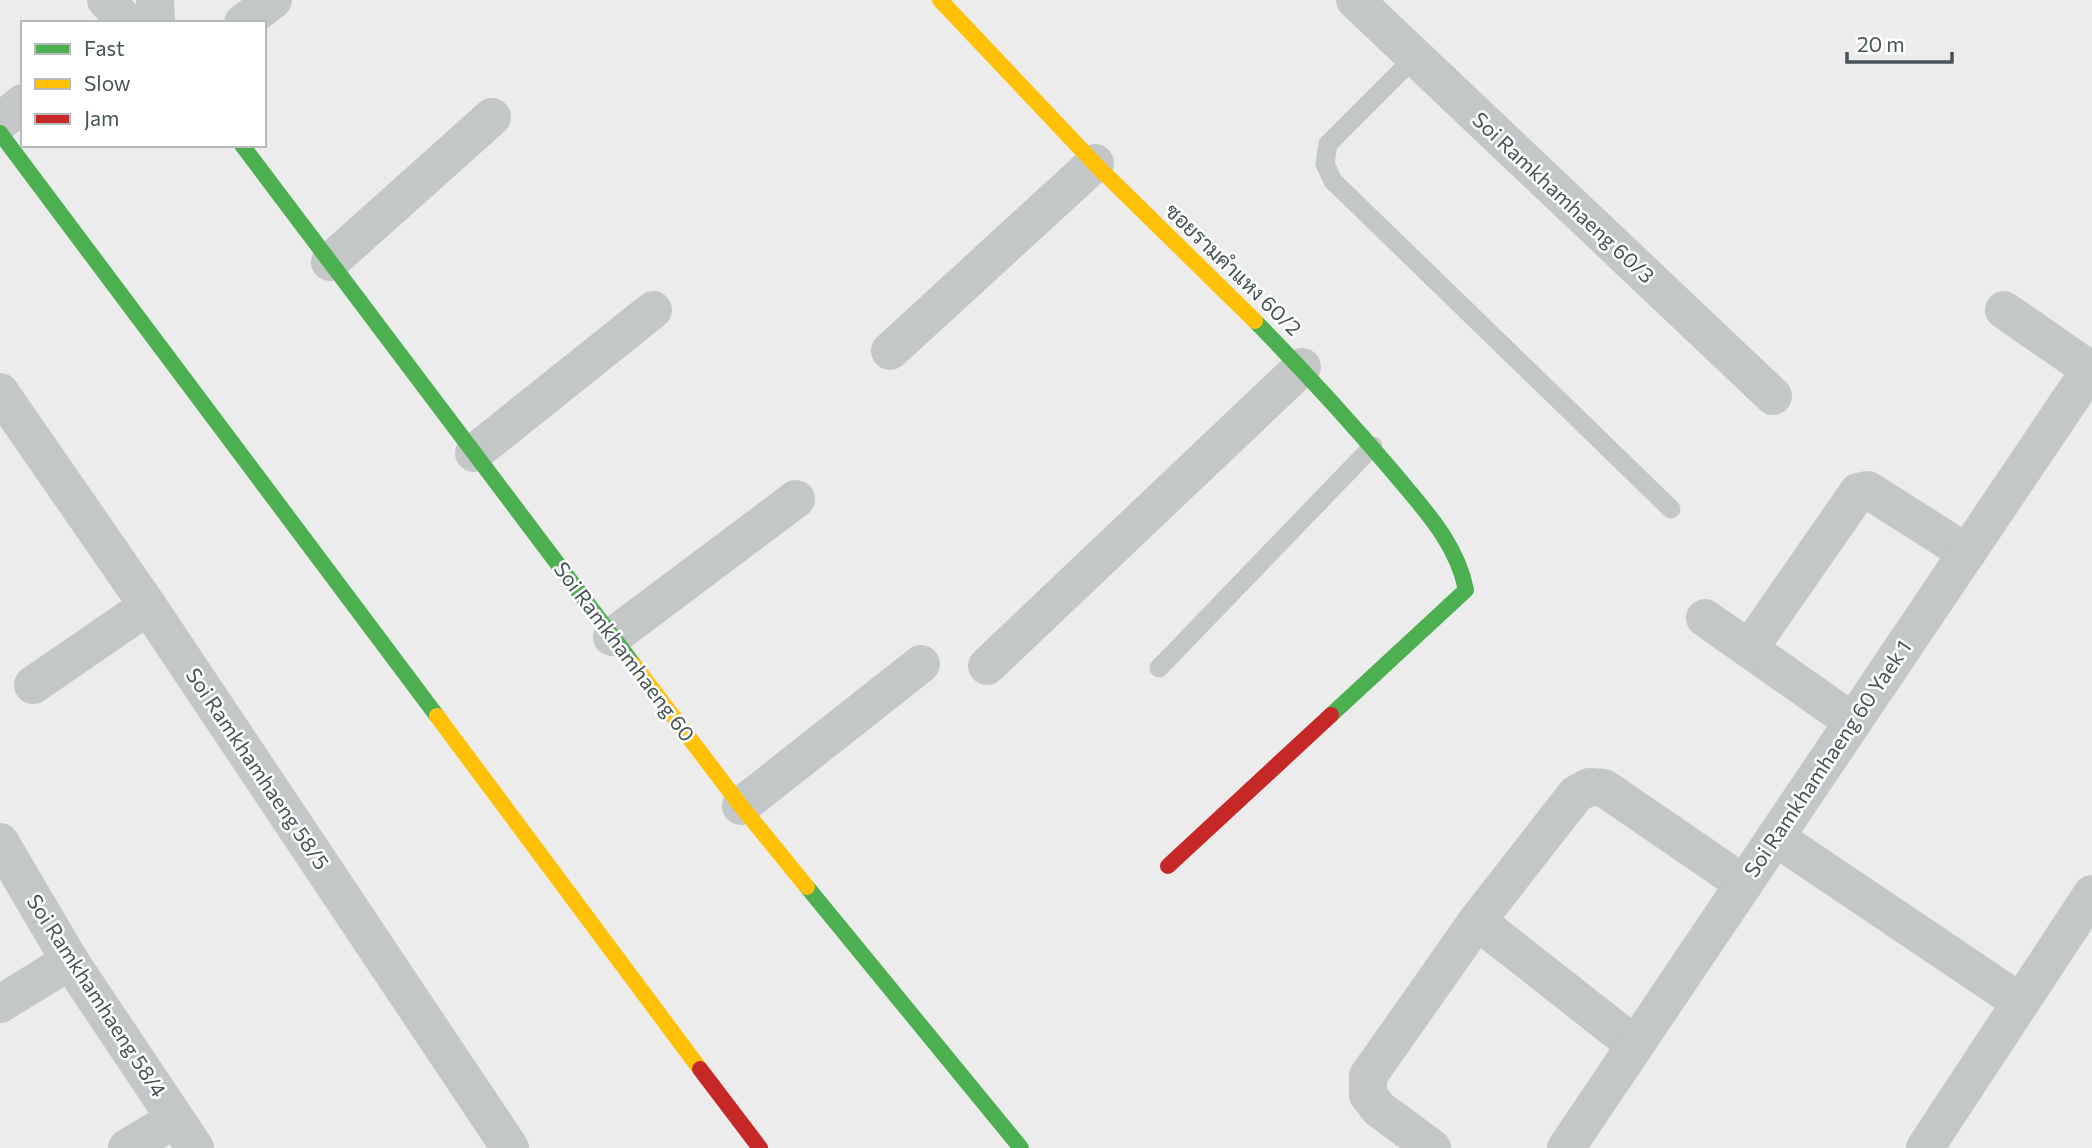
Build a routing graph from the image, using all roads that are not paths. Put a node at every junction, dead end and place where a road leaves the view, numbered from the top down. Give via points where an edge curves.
1 (155, 0) edge
2 (273, 0) edge
3 (940, 0) edge
4 (1354, 0) edge
5 (127, 18) edge
6 (246, 21) edge
7 (1415, 58) junction
8 (21, 105) edge
9 (492, 117) dead end
10 (0, 122) edge
11 (0, 133) edge
12 (244, 147) edge
13 (1095, 163) junction
14 (330, 262) junction
15 (653, 310) dead end
16 (2004, 310) dead end
17 (890, 351) dead end
18 (1302, 367) junction
19 (2091, 370) edge
20 (0, 393) edge
21 (1773, 396) dead end
22 (1373, 446) junction
23 (474, 453) junction
24 (796, 499) dead end
25 (1671, 509) dead end
26 (1967, 553) junction
27 (148, 606) junction
28 (1704, 618) dead end
29 (612, 637) junction
30 (1749, 649) junction
31 (921, 664) dead end
32 (987, 666) dead end
33 (1159, 668) dead end
34 (33, 685) dead end
35 (1853, 722) junction
36 (741, 806) junction
37 (1775, 837) junction
38 (0, 842) edge
39 (1168, 866) dead end
40 (1744, 884) junction
41 (2092, 894) edge
42 (1477, 921) junction
43 (70, 961) junction
44 (2020, 1002) junction
45 (0, 1004) edge
46 (1635, 1045) junction
47 (185, 1133) edge
48 (127, 1148) edge
49 (510, 1148) edge
50 (760, 1148) edge
51 (1021, 1148) edge
52 (1432, 1148) edge
53 (1566, 1148) edge
54 (1925, 1148) edge

1 - 5 street
2 - 6 street
3 - 13 street, ซอยรามคำแหง 60/2
4 - 7 street, Soi Ramkhamhaeng 60/3
7 - 21 street, Soi Ramkhamhaeng 60/3
7 - 25 lane via 1328,144 1325,164 1333,181
8 - 10 street
9 - 14 street
11 - 50 street
12 - 14 street, Soi Ramkhamhaeng 60
13 - 17 street
13 - 18 street, ซอยรามคำแหง 60/2
14 - 23 street, Soi Ramkhamhaeng 60
15 - 23 street
16 - 19 street
18 - 22 street, ซอยรามคำแหง 60/2
18 - 32 street
19 - 26 street, Soi Ramkhamhaeng 60 Yaek 1
20 - 27 street, Soi Ramkhamhaeng 58/5
22 - 33 lane
22 - 39 street, ซอยรามคำแหง 60/2 via 1446,539 1464,568 1466,590
23 - 29 street, Soi Ramkhamhaeng 60
24 - 29 street
26 - 30 street via 1868,490 1858,492
26 - 35 street, Soi Ramkhamhaeng 60 Yaek 1
27 - 34 street
27 - 49 street, Soi Ramkhamhaeng 58/5
28 - 30 street
29 - 36 street, Soi Ramkhamhaeng 60
30 - 35 street
31 - 36 street
35 - 37 street, Soi Ramkhamhaeng 60 Yaek 1
36 - 51 street, Soi Ramkhamhaeng 60
37 - 40 street, Soi Ramkhamhaeng 60 Yaek 1
37 - 44 street
38 - 43 street, Soi Ramkhamhaeng 58/4
40 - 42 street via 1604,788 1589,787 1576,794
40 - 46 street, Soi Ramkhamhaeng 60 Yaek 1
41 - 44 street
42 - 46 street
42 - 52 street via 1368,1076 1368,1095 1379,1109
43 - 45 street
43 - 47 street, Soi Ramkhamhaeng 58/4
44 - 54 street
46 - 53 street, Soi Ramkhamhaeng 60 Yaek 1
47 - 48 street

